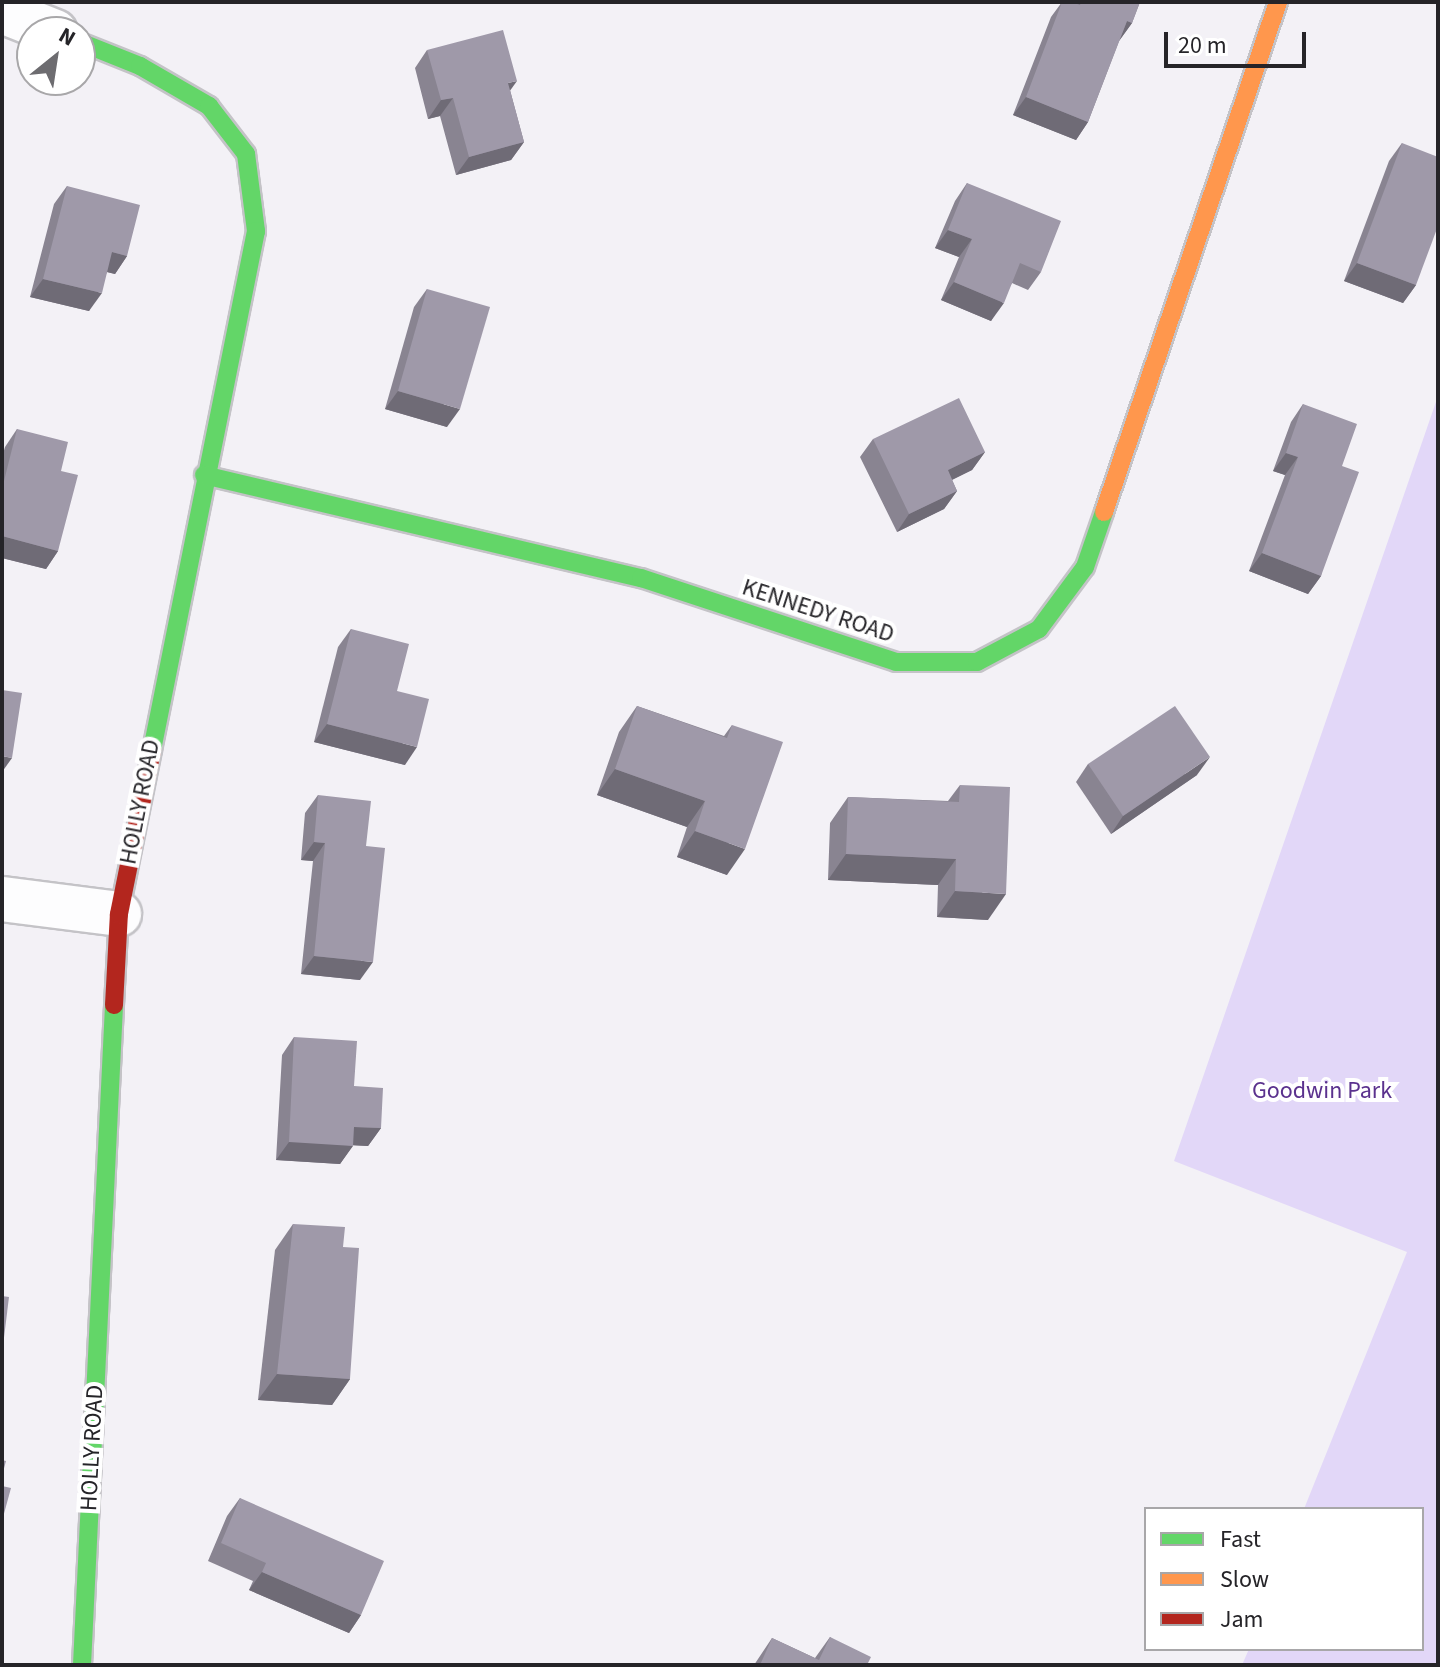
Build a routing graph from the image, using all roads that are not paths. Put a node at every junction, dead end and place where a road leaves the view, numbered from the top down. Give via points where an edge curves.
1 (1278, 2) edge
2 (96, 48) edge
3 (204, 475) junction
4 (2, 899) edge
5 (119, 914) junction
6 (82, 1665) edge

1 - 3 street, KENNEDY ROAD via 1085,567 1039,629 977,662 896,662 641,578
2 - 3 street, HOLLY ROAD via 140,66 209,106 246,154 256,231
3 - 5 street, HOLLY ROAD
4 - 5 street
5 - 6 street, HOLLY ROAD

